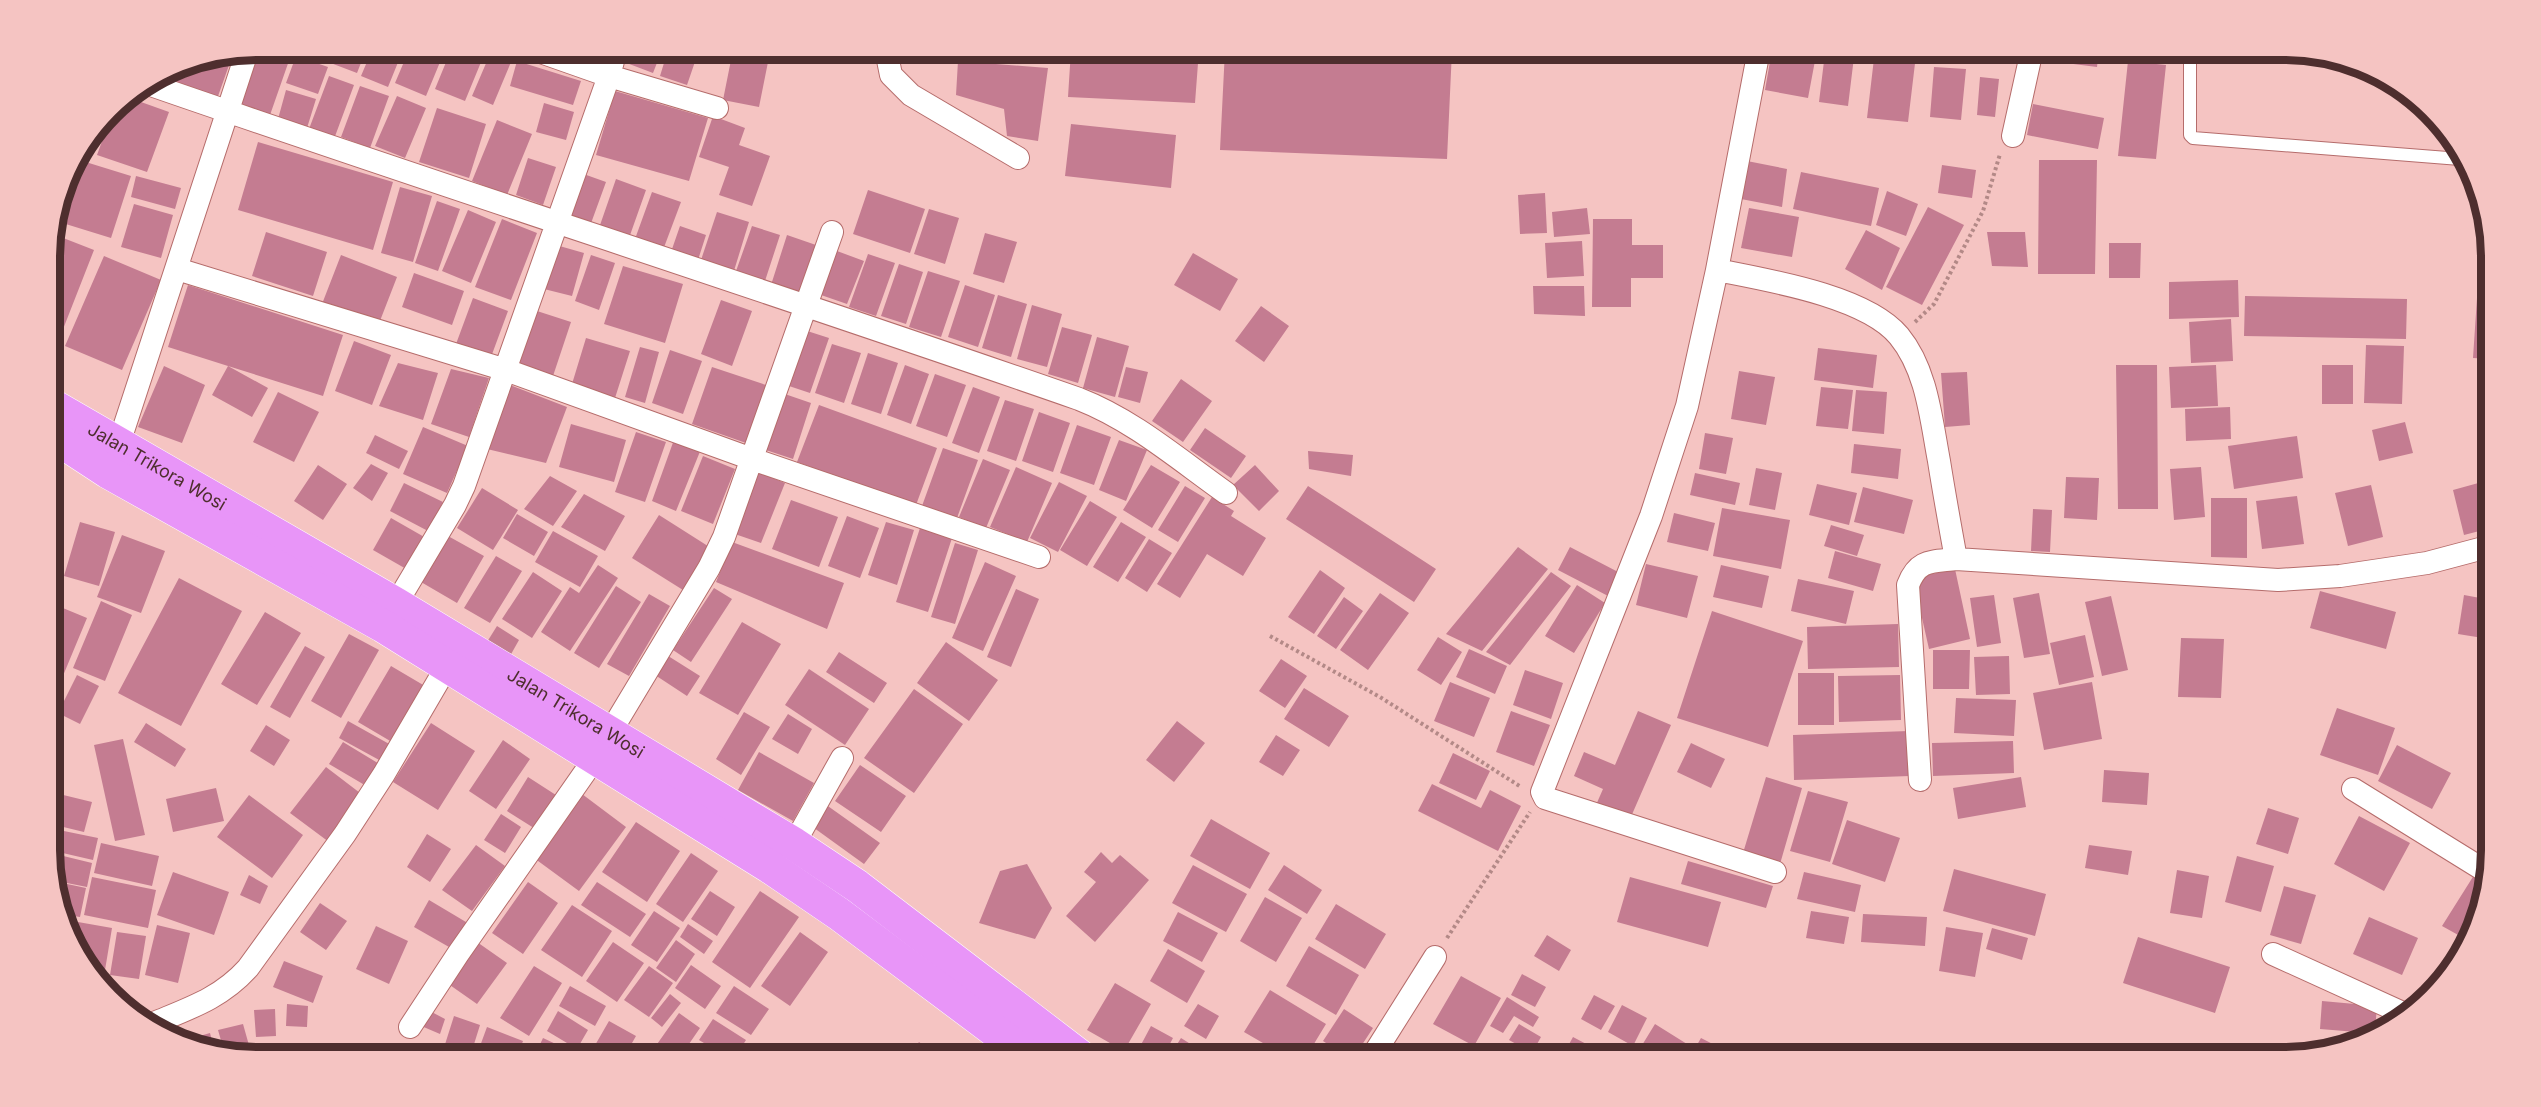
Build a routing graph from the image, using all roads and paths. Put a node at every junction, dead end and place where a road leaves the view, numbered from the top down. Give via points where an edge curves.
1 (563, 60) edge
2 (613, 60) edge
3 (888, 60) edge
4 (1756, 60) edge
5 (2030, 60) edge
6 (2190, 60) edge
7 (244, 61) edge
8 (609, 76) junction
9 (157, 87) edge
10 (717, 108) dead end
11 (226, 111) junction
12 (2013, 136) joint
13 (1018, 158) dead end
14 (2455, 159) edge
15 (556, 221) junction
16 (832, 232) dead end
17 (177, 269) junction
18 (1717, 270) junction
19 (808, 304) junction
20 (1899, 336) junction
21 (506, 369) junction
22 (60, 410) edge
23 (119, 443) junction
24 (60, 446) edge
25 (752, 459) junction
26 (1226, 493) dead end
27 (2481, 549) edge
28 (1039, 557) dead end
29 (1956, 559) junction
30 (396, 604) junction
31 (1270, 636) dead end
32 (447, 666) junction
33 (603, 745) junction
34 (842, 758) dead end
35 (1920, 780) dead end
36 (2353, 789) dead end
37 (1541, 796) junction
38 (794, 844) junction
39 (2480, 868) edge
40 (1774, 872) dead end
41 (2273, 954) dead end
42 (1435, 957) joint
43 (2397, 1011) edge
44 (159, 1021) edge
45 (410, 1028) dead end
46 (1017, 1047) edge
47 (1064, 1047) edge
48 (1378, 1047) edge

1 - 8 street
2 - 8 street
3 - 13 street via 891,75 911,95
4 - 18 street
5 - 12 street
6 - 14 lane via 2193,138
7 - 11 street
8 - 10 street
8 - 15 street
9 - 11 street
11 - 15 street
11 - 17 street
12 - 20 path via 2003,142 1983,211 1934,304
15 - 19 street
15 - 21 street
16 - 19 street
17 - 21 street
17 - 23 street
18 - 20 street via 1813,292 1858,308
18 - 37 street via 1687,406 1651,516
19 - 25 street
19 - 26 street via 1107,410
20 - 29 street via 1927,392
21 - 25 street
21 - 30 street via 460,495
22 - 23 highway, Jalan Trikora Wosi
23 - 30 highway, Jalan Trikora Wosi
24 - 32 highway, Jalan Trikora Wosi via 383,626
25 - 28 street
25 - 33 street via 709,568
27 - 29 street via 2427,563 2340,576 2278,580
29 - 35 street via 1922,564 1908,585
30 - 33 highway, Jalan Trikora Wosi
31 - 37 path via 1380,697
32 - 33 highway, Jalan Trikora Wosi
32 - 44 street via 345,834 248,968 217,996
33 - 38 highway, Jalan Trikora Wosi
33 - 45 street
33 - 46 highway, Jalan Trikora Wosi
34 - 38 street
36 - 39 street
37 - 40 street
37 - 42 path
38 - 47 highway, Jalan Trikora Wosi via 857,886
41 - 43 street
42 - 48 street

